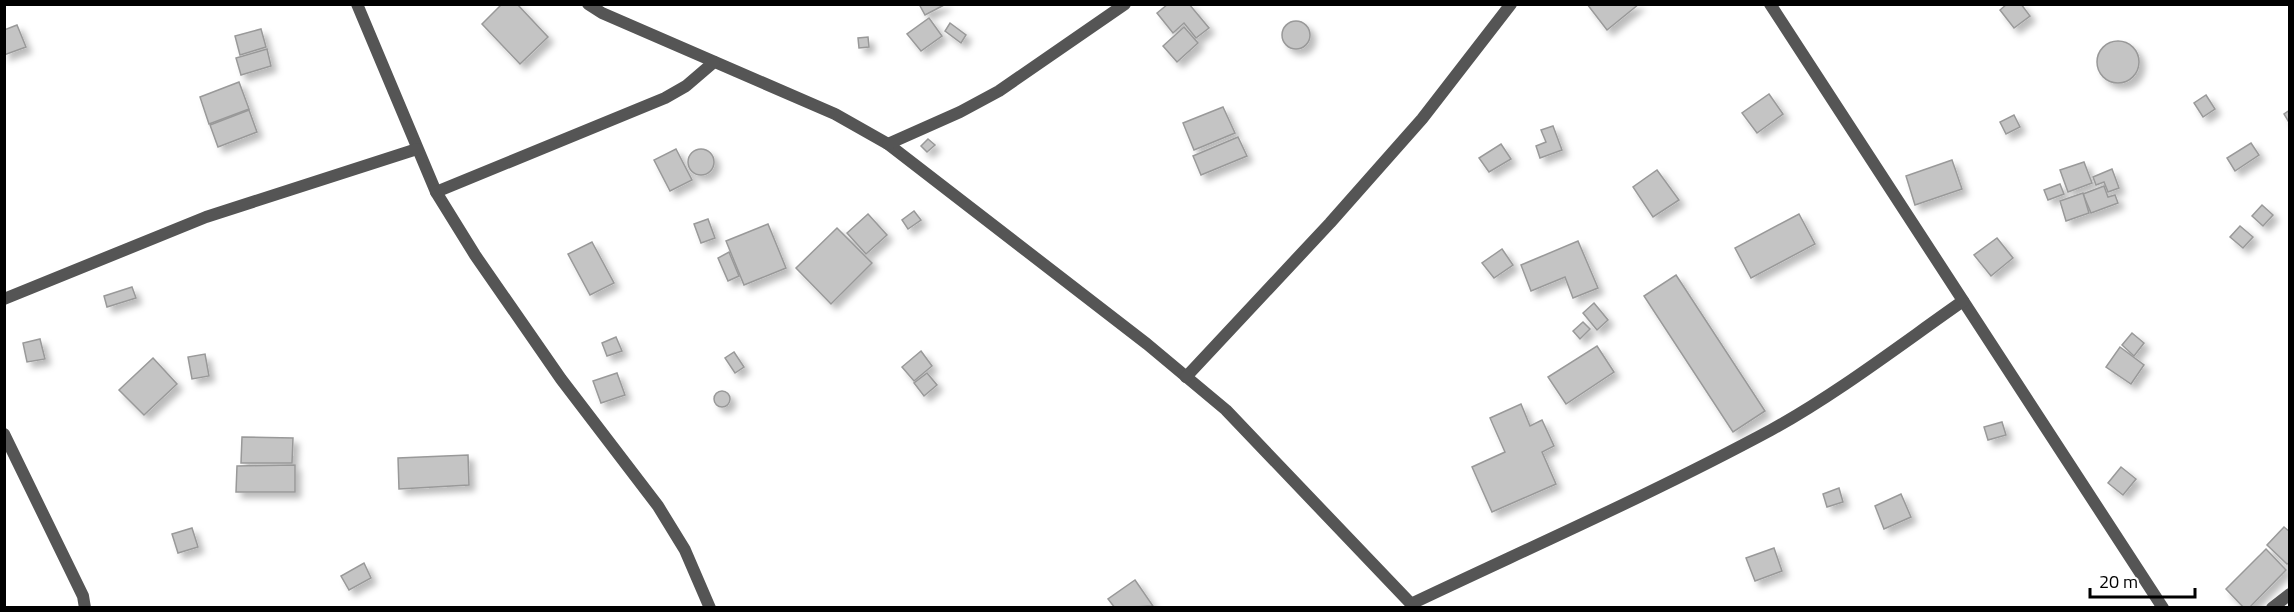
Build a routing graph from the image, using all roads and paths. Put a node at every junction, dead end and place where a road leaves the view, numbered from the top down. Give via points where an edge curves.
1 (357, 4) edge
2 (588, 4) edge
3 (1125, 4) edge
4 (1511, 4) edge
5 (1770, 4) edge
6 (714, 62) junction
7 (888, 144) junction
8 (417, 149) junction
9 (436, 192) junction
10 (4, 299) edge
11 (1963, 301) junction
12 (1186, 377) junction
13 (4, 434) edge
14 (2289, 594) edge
15 (1413, 606) edge
16 (85, 608) edge
17 (710, 608) edge
18 (2163, 608) edge
19 (2272, 608) edge

1 - 8 street
2 - 6 street
3 - 7 street via 999,91
4 - 12 street via 1422,119
5 - 11 street
6 - 7 street via 835,114
6 - 9 street via 665,98
7 - 12 street
8 - 9 street
8 - 10 street via 206,217
9 - 17 street via 561,379 658,506 685,550
11 - 15 street via 1772,429
11 - 18 street
12 - 15 street via 1226,410
13 - 16 street via 83,596
14 - 19 street

